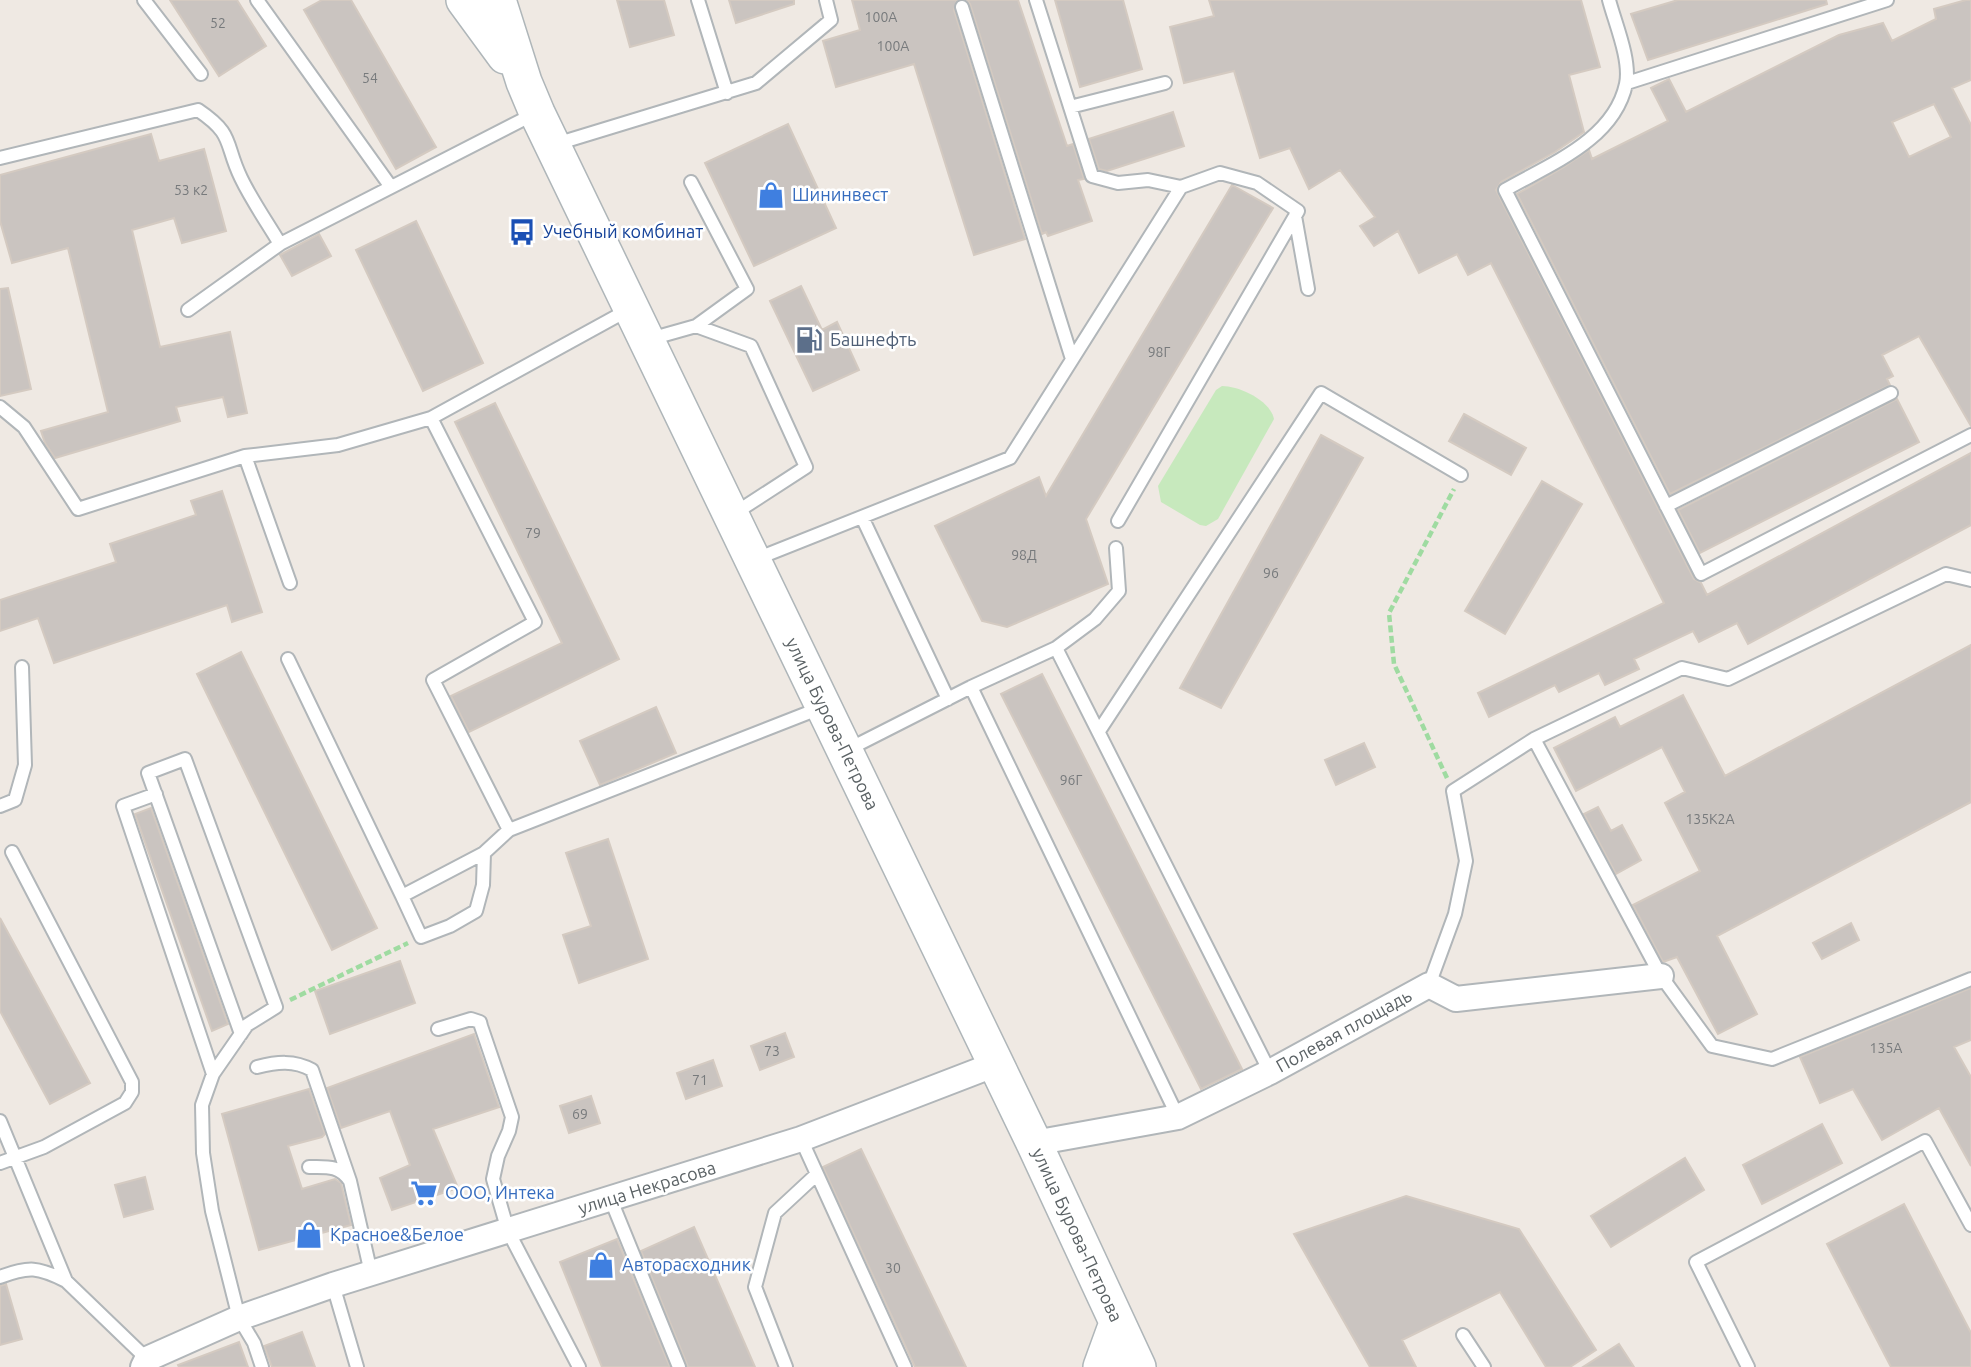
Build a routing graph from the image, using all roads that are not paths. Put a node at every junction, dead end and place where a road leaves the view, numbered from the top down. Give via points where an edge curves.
1 (144, 0) edge
2 (257, 0) edge
3 (464, 0) edge
4 (498, 0) edge
5 (698, 0) edge
6 (826, 0) edge
7 (1036, 0) edge
8 (1609, 0) edge
9 (1887, 0) edge
10 (962, 7) dead end
11 (201, 74) dead end
12 (1165, 83) dead end
13 (1627, 83) junction
14 (727, 93) junction
15 (530, 97) junction
16 (1070, 107) junction
17 (552, 145) junction
18 (0, 158) edge
19 (691, 182) dead end
20 (391, 187) junction
21 (1181, 187) junction
22 (1295, 216) junction
23 (280, 244) junction
24 (1308, 289) dead end
25 (631, 309) junction
26 (188, 310) dead end
27 (696, 326) junction
28 (646, 340) junction
29 (1072, 359) junction
30 (1891, 393) dead end
31 (0, 407) edge
32 (431, 418) junction
33 (1971, 435) edge
34 (245, 456) junction
35 (1461, 475) road end
36 (1666, 506) junction
37 (731, 516) junction
38 (862, 517) junction
39 (1118, 522) dead end
40 (1116, 548) dead end
41 (753, 561) junction
42 (1971, 580) edge
43 (289, 583) dead end
44 (1056, 648) junction
45 (288, 659) dead end
46 (22, 667) dead end
47 (971, 687) junction
48 (948, 699) junction
49 (824, 707) junction
50 (1099, 731) junction
51 (1534, 739) junction
52 (845, 751) junction
53 (156, 794) junction
54 (0, 806) edge
55 (509, 831) junction
56 (12, 852) dead end
57 (484, 853) junction
58 (402, 896) junction
59 (1661, 976) junction
60 (1971, 979) edge
61 (1429, 985) junction
62 (438, 1029) dead end
63 (241, 1034) junction
64 (996, 1064) junction
65 (257, 1067) dead end
66 (1270, 1072) junction
67 (213, 1074) junction
68 (1178, 1117) junction
69 (0, 1122) edge
70 (801, 1139) junction
71 (1034, 1143) junction
72 (15, 1158) junction
73 (0, 1163) edge
74 (309, 1167) dead end
75 (817, 1174) junction
76 (350, 1181) junction
77 (611, 1200) junction
78 (1971, 1225) edge
79 (508, 1231) junction
80 (371, 1273) junction
81 (0, 1277) edge
82 (66, 1281) junction
83 (334, 1285) junction
84 (239, 1318) junction
85 (1117, 1324) junction
86 (1463, 1335) dead end
87 (145, 1363) edge
88 (262, 1367) edge
89 (356, 1367) edge
90 (579, 1367) edge
91 (679, 1367) edge
92 (786, 1367) edge
93 (905, 1367) edge
94 (1101, 1367) edge
95 (1139, 1367) edge
96 (1484, 1367) edge
97 (1748, 1367) edge

1 - 11 lane
2 - 20 lane
3 - 15 main road, улица Бурова-Петрова
4 - 15 main road, улица Бурова-Петрова
5 - 14 lane
6 - 14 lane via 831,20 756,83
7 - 16 lane
8 - 13 lane via 1625,55
9 - 13 lane
10 - 29 lane
12 - 16 lane
13 - 36 lane via 1614,113 1588,142 1505,190
14 - 17 lane
15 - 17 main road, улица Бурова-Петрова
15 - 20 lane
16 - 21 lane via 1092,176 1118,183 1148,180
17 - 25 main road, улица Бурова-Петрова
18 - 23 lane via 198,110 216,122 229,140 240,176
19 - 27 lane via 747,289
20 - 23 lane
21 - 22 lane via 1220,173 1257,183 1297,211
21 - 29 lane
22 - 24 lane
22 - 39 lane
23 - 26 lane
25 - 28 main road, улица Бурова-Петрова
25 - 32 lane
27 - 28 lane
27 - 37 lane via 751,346 806,467
28 - 37 main road, улица Бурова-Петрова
29 - 38 lane via 1010,458
30 - 36 lane
31 - 34 lane via 24,427 78,509
32 - 34 lane via 338,445
32 - 55 lane via 535,622 433,680
33 - 36 lane via 1701,575
34 - 43 lane
35 - 50 lane via 1321,393
37 - 41 main road, улица Бурова-Петрова
38 - 41 lane
38 - 48 lane
40 - 44 lane via 1119,591 1095,619
41 - 49 main road, улица Бурова-Петрова
42 - 51 lane via 1946,574 1728,679 1682,668
44 - 47 lane
44 - 50 lane
45 - 58 lane
46 - 54 lane via 25,765 15,800
47 - 48 lane
47 - 68 lane
48 - 52 lane
49 - 52 main road, улица Бурова-Петрова
49 - 55 lane
50 - 66 lane
51 - 59 lane
51 - 61 lane via 1453,791 1466,861 1455,914
52 - 64 main road, улица Бурова-Петрова
53 - 63 lane
53 - 63 lane via 148,773 185,760 276,1007
53 - 67 lane via 123,806
55 - 57 lane
56 - 72 lane via 132,1082 125,1103
57 - 58 lane
57 - 58 lane via 476,911 450,926 421,937
59 - 60 lane via 1712,1046 1772,1059
59 - 61 street, Полевая площадь via 1456,999
61 - 66 street, Полевая площадь
62 - 79 lane via 471,1019 480,1022 509,1103 512,1117 493,1179
63 - 67 lane
64 - 70 street, улица Некрасова
64 - 71 main road, улица Бурова-Петрова
65 - 76 lane via 299,1062 312,1070
66 - 68 street, Полевая площадь
67 - 84 lane via 202,1105 203,1153 212,1211
68 - 71 street, Полевая площадь
69 - 72 lane
70 - 75 lane
70 - 77 street, улица Некрасова
71 - 85 main road, улица Бурова-Петрова
72 - 73 lane
72 - 82 lane
74 - 76 lane via 334,1167
75 - 92 lane via 775,1213 755,1287
75 - 93 lane
76 - 80 lane
77 - 79 street, улица Некрасова
77 - 91 lane
78 - 97 lane via 1924,1141 1696,1262
79 - 80 street, улица Некрасова
79 - 90 lane
80 - 83 street, улица Некрасова
81 - 82 lane via 23,1268 47,1271
82 - 87 lane
83 - 84 street, улица Некрасова
83 - 89 lane
84 - 87 street, улица Некрасова
84 - 88 lane
85 - 94 main road
85 - 95 main road, улица Бурова-Петрова
86 - 96 lane

